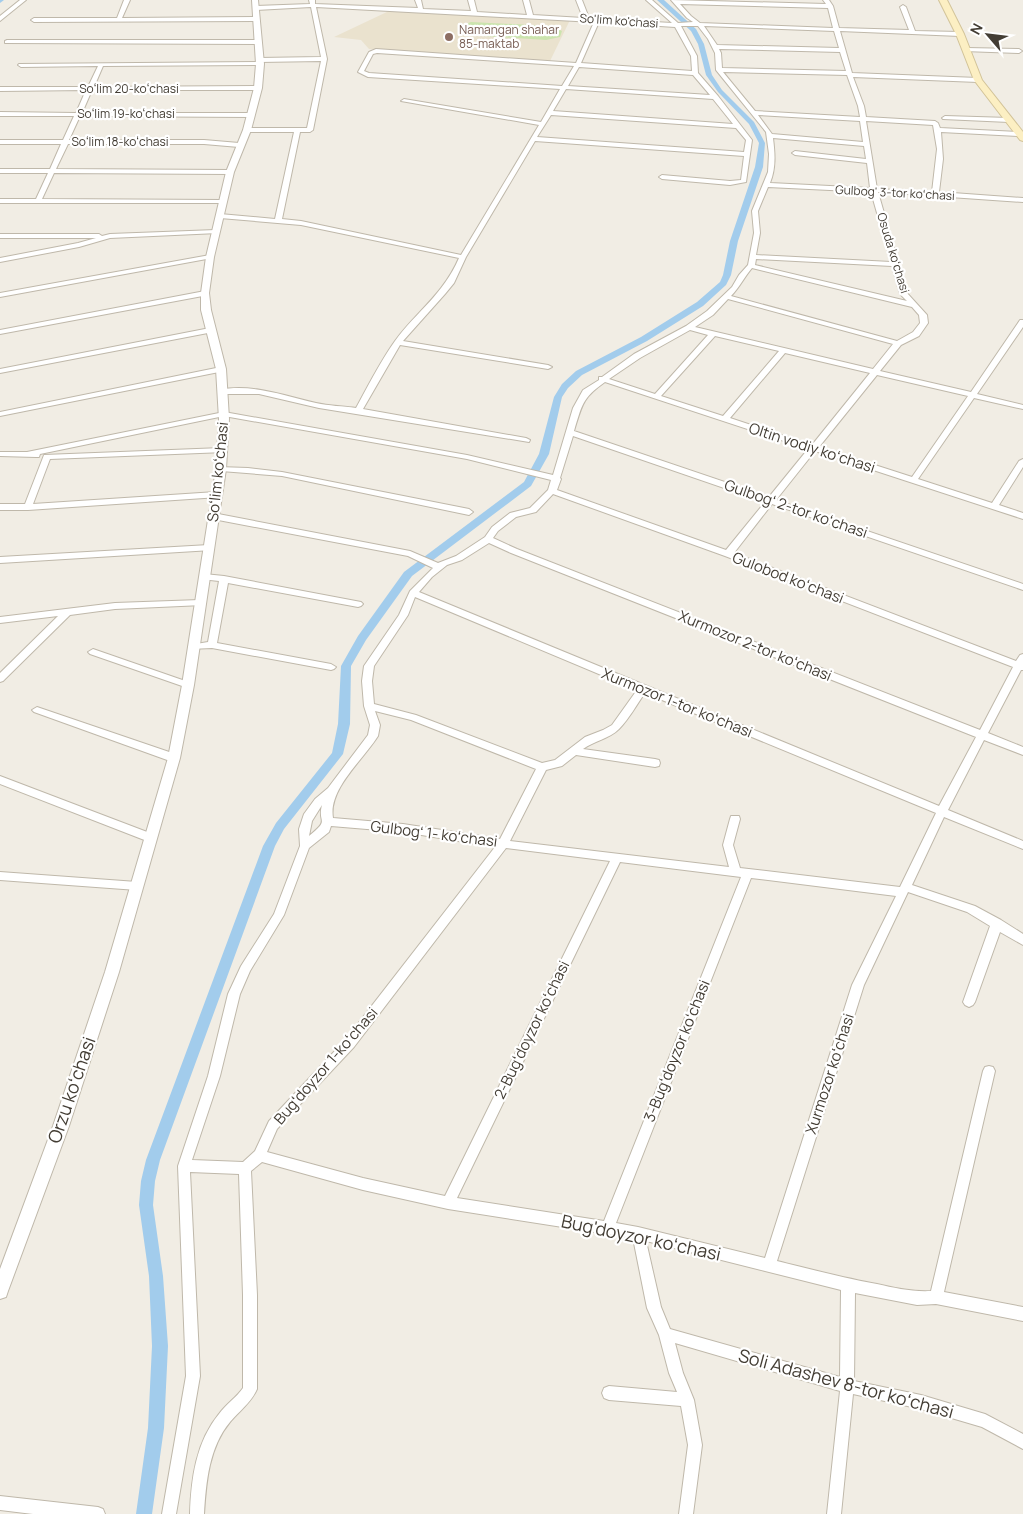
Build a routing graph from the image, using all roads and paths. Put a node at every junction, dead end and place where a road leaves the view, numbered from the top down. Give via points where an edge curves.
1 (23, 0) edge
2 (128, 0) edge
3 (365, 0) edge
4 (418, 0) edge
5 (471, 0) edge
6 (526, 0) edge
7 (579, 0) edge
8 (649, 0) edge
9 (826, 0) edge
10 (943, 0) edge
11 (675, 1) edge
12 (312, 3) edge
13 (255, 4) edge
14 (830, 6) junction
15 (366, 7) junction
16 (903, 7) dead end
17 (420, 10) junction
18 (474, 12) junction
19 (530, 15) junction
20 (586, 18) junction
21 (0, 19) edge
22 (255, 19) junction
23 (598, 19) junction
24 (34, 20) dead end
25 (119, 20) junction
26 (698, 24) junction
27 (680, 25) junction
28 (837, 30) junction
29 (913, 33) junction
30 (960, 34) junction
31 (7, 42) dead end
32 (257, 42) junction
33 (716, 48) junction
34 (843, 50) junction
35 (966, 50) junction
36 (1019, 51) dead end
37 (324, 60) junction
38 (259, 62) junction
39 (578, 64) junction
40 (21, 65) dead end
41 (101, 65) junction
42 (719, 70) junction
43 (695, 73) junction
44 (849, 74) junction
45 (978, 80) junction
46 (258, 88) junction
47 (564, 88) junction
48 (0, 89) edge
49 (90, 89) junction
50 (716, 97) junction
51 (404, 101) dead end
52 (550, 113) junction
53 (754, 113) junction
54 (0, 114) edge
55 (78, 114) junction
56 (252, 114) junction
57 (945, 118) dead end
58 (862, 119) junction
59 (1009, 120) junction
60 (543, 124) junction
61 (738, 126) junction
62 (247, 130) junction
63 (297, 130) junction
64 (937, 130) junction
65 (770, 136) junction
66 (1022, 136) edge
67 (534, 139) junction
68 (0, 142) edge
69 (65, 142) junction
70 (866, 144) junction
71 (239, 145) junction
72 (795, 153) dead end
73 (748, 154) junction
74 (869, 161) junction
75 (0, 171) edge
76 (52, 171) junction
77 (230, 172) junction
78 (662, 178) dead end
79 (767, 185) junction
80 (874, 191) junction
81 (935, 195) junction
82 (1023, 200) edge
83 (0, 201) edge
84 (38, 201) junction
85 (222, 202) junction
86 (220, 216) junction
87 (278, 222) junction
88 (216, 232) junction
89 (0, 236) edge
90 (110, 236) junction
91 (210, 257) junction
92 (463, 257) junction
93 (0, 260) edge
94 (752, 262) junction
95 (897, 264) junction
96 (205, 293) junction
97 (0, 295) edge
98 (727, 297) junction
99 (914, 305) junction
100 (1023, 322) edge
101 (689, 328) junction
102 (210, 330) junction
103 (0, 332) edge
104 (714, 334) junction
105 (398, 342) junction
106 (898, 343) junction
107 (782, 352) junction
108 (548, 367) dead end
109 (221, 369) junction
110 (0, 371) edge
111 (875, 373) junction
112 (602, 379) junction
113 (222, 392) junction
114 (973, 396) junction
115 (656, 397) junction
116 (1023, 407) edge
117 (358, 411) junction
118 (0, 414) edge
119 (224, 414) junction
120 (726, 419) junction
121 (569, 432) junction
122 (526, 440) dead end
123 (814, 448) junction
124 (222, 450) junction
125 (0, 454) edge
126 (30, 454) junction
127 (47, 457) junction
128 (1023, 461) edge
129 (221, 469) junction
130 (554, 478) junction
131 (913, 480) junction
132 (552, 491) junction
133 (216, 495) junction
134 (771, 501) junction
135 (0, 507) edge
136 (28, 507) junction
137 (994, 507) junction
138 (469, 512) dead end
139 (214, 516) junction
140 (1023, 516) edge
141 (488, 539) junction
142 (209, 548) junction
143 (728, 554) junction
144 (0, 560) edge
145 (437, 566) junction
146 (204, 577) junction
147 (224, 580) junction
148 (1023, 587) edge
149 (412, 593) junction
150 (200, 603) junction
151 (358, 604) dead end
152 (67, 612) junction
153 (0, 620) edge
154 (212, 645) junction
155 (193, 647) junction
156 (93, 652) dead end
157 (1021, 663) edge
158 (331, 667) dead end
159 (0, 679) edge
160 (188, 685) junction
161 (643, 689) junction
162 (369, 706) junction
163 (37, 710) dead end
164 (982, 735) junction
165 (574, 751) junction
166 (1023, 751) edge
167 (174, 758) junction
168 (654, 763) dead end
169 (542, 767) junction
170 (0, 780) edge
171 (332, 791) junction
172 (942, 812) junction
173 (735, 819) dead end
174 (328, 822) junction
175 (151, 838) junction
176 (503, 844) junction
177 (1023, 845) edge
178 (305, 846) junction
179 (617, 858) junction
180 (742, 873) junction
181 (1, 878) edge
182 (137, 886) junction
183 (904, 889) junction
184 (997, 923) junction
185 (1023, 940) edge
186 (969, 1002) dead end
187 (989, 1071) dead end
188 (260, 1156) junction
189 (184, 1166) junction
190 (245, 1168) junction
191 (448, 1202) junction
192 (607, 1228) junction
193 (638, 1234) junction
194 (769, 1266) junction
195 (848, 1285) junction
196 (0, 1291) edge
197 (936, 1297) junction
198 (1023, 1314) edge
199 (666, 1334) junction
200 (847, 1386) junction
201 (609, 1393) dead end
202 (687, 1400) junction
203 (1023, 1442) edge
204 (0, 1503) edge
205 (98, 1514) edge
206 (169, 1514) edge
207 (197, 1514) edge
208 (686, 1514) edge
209 (834, 1514) edge

1 - 21 street
2 - 25 street
3 - 15 street
4 - 17 street
5 - 18 street
6 - 19 street
7 - 20 street
8 - 27 street
9 - 14 street, Osuda koʻchasi
10 - 30 main road
11 - 14 street
11 - 26 street
12 - 13 street, So'lim ko'chasi
12 - 15 street, So'lim ko'chasi
12 - 37 street
13 - 22 street, Soʻlim koʻchasi
14 - 28 street, Osuda koʻchasi
15 - 17 street, So'lim ko'chasi
16 - 29 street
17 - 18 street, So'lim ko'chasi
18 - 19 street, So'lim ko'chasi
19 - 20 street, So'lim ko'chasi
20 - 23 street, So'lim ko'chasi
22 - 25 street
22 - 32 street, Soʻlim koʻchasi
23 - 27 street, So'lim ko'chasi
23 - 39 street
24 - 25 street
26 - 27 street, So'lim ko'chasi
26 - 28 street, So'lim ko'chasi
26 - 33 street
27 - 43 street via 694,56
28 - 29 street, So'lim ko'chasi
28 - 34 street, Osuda koʻchasi
29 - 30 street, So'lim ko'chasi
30 - 35 main road
31 - 32 street
32 - 38 street, Soʻlim koʻchasi
33 - 34 street
33 - 42 street
34 - 44 street, Osuda koʻchasi
35 - 36 street
35 - 45 main road
37 - 38 street
37 - 63 street via 310,130
38 - 41 street
38 - 46 street, Soʻlim koʻchasi
39 - 43 street
39 - 47 street
39 - 47 street via 376,51 371,53 361,72
40 - 41 street
41 - 49 street
42 - 44 street
42 - 53 street
43 - 50 street
44 - 45 street
44 - 58 street, Osuda koʻchasi
45 - 59 main road
46 - 49 street, Soʻlim 20-koʻchasi
46 - 56 street, Soʻlim koʻchasi
47 - 50 street
47 - 52 street
48 - 49 street, Soʻlim 20-koʻchasi
49 - 55 street
50 - 61 street
51 - 60 street
52 - 60 street
52 - 61 street
53 - 58 street
53 - 65 street
54 - 55 street, Soʻlim 19-koʻchasi
55 - 56 street, Soʻlim 19-koʻchasi
55 - 69 street
56 - 62 street, Soʻlim koʻchasi
57 - 59 street
58 - 64 street via 934,122
58 - 70 street, Osuda koʻchasi
59 - 66 main road
60 - 67 street
61 - 73 street via 749,140
62 - 63 street
62 - 71 street, Soʻlim koʻchasi
63 - 87 street
64 - 66 street
64 - 81 street via 939,177
65 - 70 street
65 - 79 street via 771,172
67 - 73 street
67 - 92 street
68 - 69 street, Soʻlim 18-koʻchasi
69 - 71 street, Soʻlim 18-koʻchasi
69 - 76 street
70 - 74 street, Osuda koʻchasi
71 - 77 street, Soʻlim koʻchasi
72 - 74 street
73 - 78 street via 746,179 741,182
74 - 80 street, Osuda koʻchasi
75 - 76 street
76 - 77 street
76 - 84 street
77 - 85 street, Soʻlim koʻchasi
79 - 80 street, Gulbog' 3-tor koʻchasi
79 - 94 street via 755,211 757,225
80 - 81 street, Gulbog' 3-tor koʻchasi
80 - 95 street, Osuda koʻchasi
81 - 82 street, Gulbog' 3-tor koʻchasi
83 - 84 street
84 - 85 street
85 - 86 street, Soʻlim koʻchasi
86 - 87 street
86 - 88 street, Soʻlim koʻchasi
87 - 92 street via 324,228
88 - 90 street
88 - 91 street, Soʻlim koʻchasi
89 - 90 street
90 - 93 street via 79,246
91 - 96 street, Soʻlim koʻchasi
91 - 97 street
92 - 105 street via 458,273 445,292
94 - 95 street
94 - 98 street
94 - 99 street
95 - 99 street, Osuda koʻchasi via 904,294
96 - 102 street, Soʻlim koʻchasi
96 - 103 street
98 - 101 street
98 - 106 street
99 - 106 street, Osuda koʻchasi via 923,315 924,323 916,334
100 - 114 street
101 - 104 street
101 - 112 street via 636,356
102 - 109 street, Soʻlim koʻchasi
102 - 110 street
104 - 107 street
104 - 115 street
105 - 108 street
105 - 117 street
106 - 111 street, Osuda koʻchasi
107 - 111 street
107 - 120 street
109 - 113 street, Soʻlim koʻchasi
109 - 118 street
111 - 114 street
111 - 123 street, Osuda koʻchasi
112 - 115 street, Oltin vodiy koʻchasi
112 - 121 street via 581,398
113 - 117 street via 237,390 274,394 320,406
113 - 119 street, Soʻlim koʻchasi
114 - 116 street
114 - 131 street
115 - 120 street, Oltin vodiy koʻchasi
117 - 122 street
119 - 124 street, Soʻlim koʻchasi
119 - 126 street
119 - 130 street via 467,457
120 - 123 street, Oltin vodiy koʻchasi
121 - 130 street
121 - 134 street, Gulbogʻ 2-tor koʻchasi
123 - 131 street, Oltin vodiy koʻchasi
123 - 134 street, Osuda koʻchasi
124 - 127 street
124 - 129 street, Soʻlim koʻchasi
125 - 126 street
126 - 127 street
127 - 136 street
128 - 137 street
129 - 133 street, Soʻlim koʻchasi
129 - 138 street via 282,474
130 - 132 street
131 - 137 street, Oltin vodiy koʻchasi
132 - 141 street via 533,510 513,515
132 - 143 street, Gulobod koʻchasi
133 - 136 street
133 - 139 street, Soʻlim koʻchasi
134 - 143 street, Osuda koʻchasi
134 - 148 street, Gulbogʻ 2-tor koʻchasi
135 - 136 street
137 - 140 street, Oltin vodiy koʻchasi
139 - 142 street, Soʻlim koʻchasi
139 - 145 street via 410,554
141 - 145 street via 460,558
141 - 164 street, Xurmozor 2-tor koʻchasi
142 - 144 street
142 - 146 street, Soʻlim koʻchasi
143 - 157 street, Gulobod koʻchasi
145 - 149 street
146 - 147 street
146 - 150 street, Soʻlim koʻchasi
147 - 151 street
147 - 154 street
149 - 161 street, Xurmozor 1-tor koʻchasi
149 - 162 street via 403,615 369,666
150 - 152 street via 115,606
150 - 155 street, Soʻlim koʻchasi
152 - 153 street
152 - 159 street
154 - 155 street
154 - 158 street
155 - 160 street, Soʻlim koʻchasi
156 - 160 street
157 - 164 street, Xurmozor koʻchasi
160 - 167 street, Soʻlim koʻchasi
161 - 165 street via 614,727
161 - 172 street, Xurmozor 1-tor koʻchasi
162 - 169 street via 412,717
162 - 171 street via 375,726 373,736
163 - 167 street
164 - 166 street, Xurmozor 2-tor koʻchasi
164 - 172 street, Xurmozor koʻchasi
165 - 168 street
165 - 169 street via 558,763
167 - 175 street, Soʻlim koʻchasi
169 - 176 street, Gulbogʻ 1- koʻchasi
170 - 175 street
171 - 174 street via 326,809
171 - 178 street via 308,815 303,835
172 - 177 street, Xurmozor 1-tor koʻchasi
172 - 183 street, Xurmozor koʻchasi
173 - 180 street via 728,845
174 - 176 street, Gulbogʻ 1- koʻchasi via 403,828
174 - 178 street via 322,833
175 - 182 street, Soʻlim koʻchasi
176 - 179 street
176 - 188 street, Bugʻdoyzor 1-koʻchasi via 350,1043 273,1125
178 - 189 street via 279,915 252,955 234,994 214,1076
179 - 180 street
179 - 191 street, 2-Bugʻdoyzor koʻchasi
180 - 183 street
180 - 192 street, 3-Bugʻdoyzor koʻchasi
181 - 182 street
182 - 196 street, Orzu koʻchasi via 61,1126
183 - 184 street via 971,909
183 - 194 street, Xurmozor koʻchasi via 858,985
184 - 185 street
184 - 186 street
187 - 197 street
188 - 190 street
188 - 191 street, Bug'doyzor koʻchasi via 363,1184
189 - 190 street
189 - 206 street via 193,1376
190 - 207 street via 250,1389 222,1421 207,1449
191 - 192 street, Bug'doyzor koʻchasi
192 - 193 street, Bug'doyzor koʻchasi
193 - 194 street, Bug'doyzor koʻchasi
193 - 199 street via 654,1308
194 - 195 street, Bug'doyzor koʻchasi
195 - 197 street, Bug'doyzor koʻchasi via 917,1298
195 - 200 street
197 - 198 street, Bug'doyzor koʻchasi
199 - 200 street, Soli Adashev 8-tor koʻchasi
199 - 202 street
200 - 203 street, Soli Adashev 8-tor koʻchasi via 921,1402 984,1421
200 - 209 street
201 - 202 street
202 - 208 street via 694,1445
204 - 205 street

